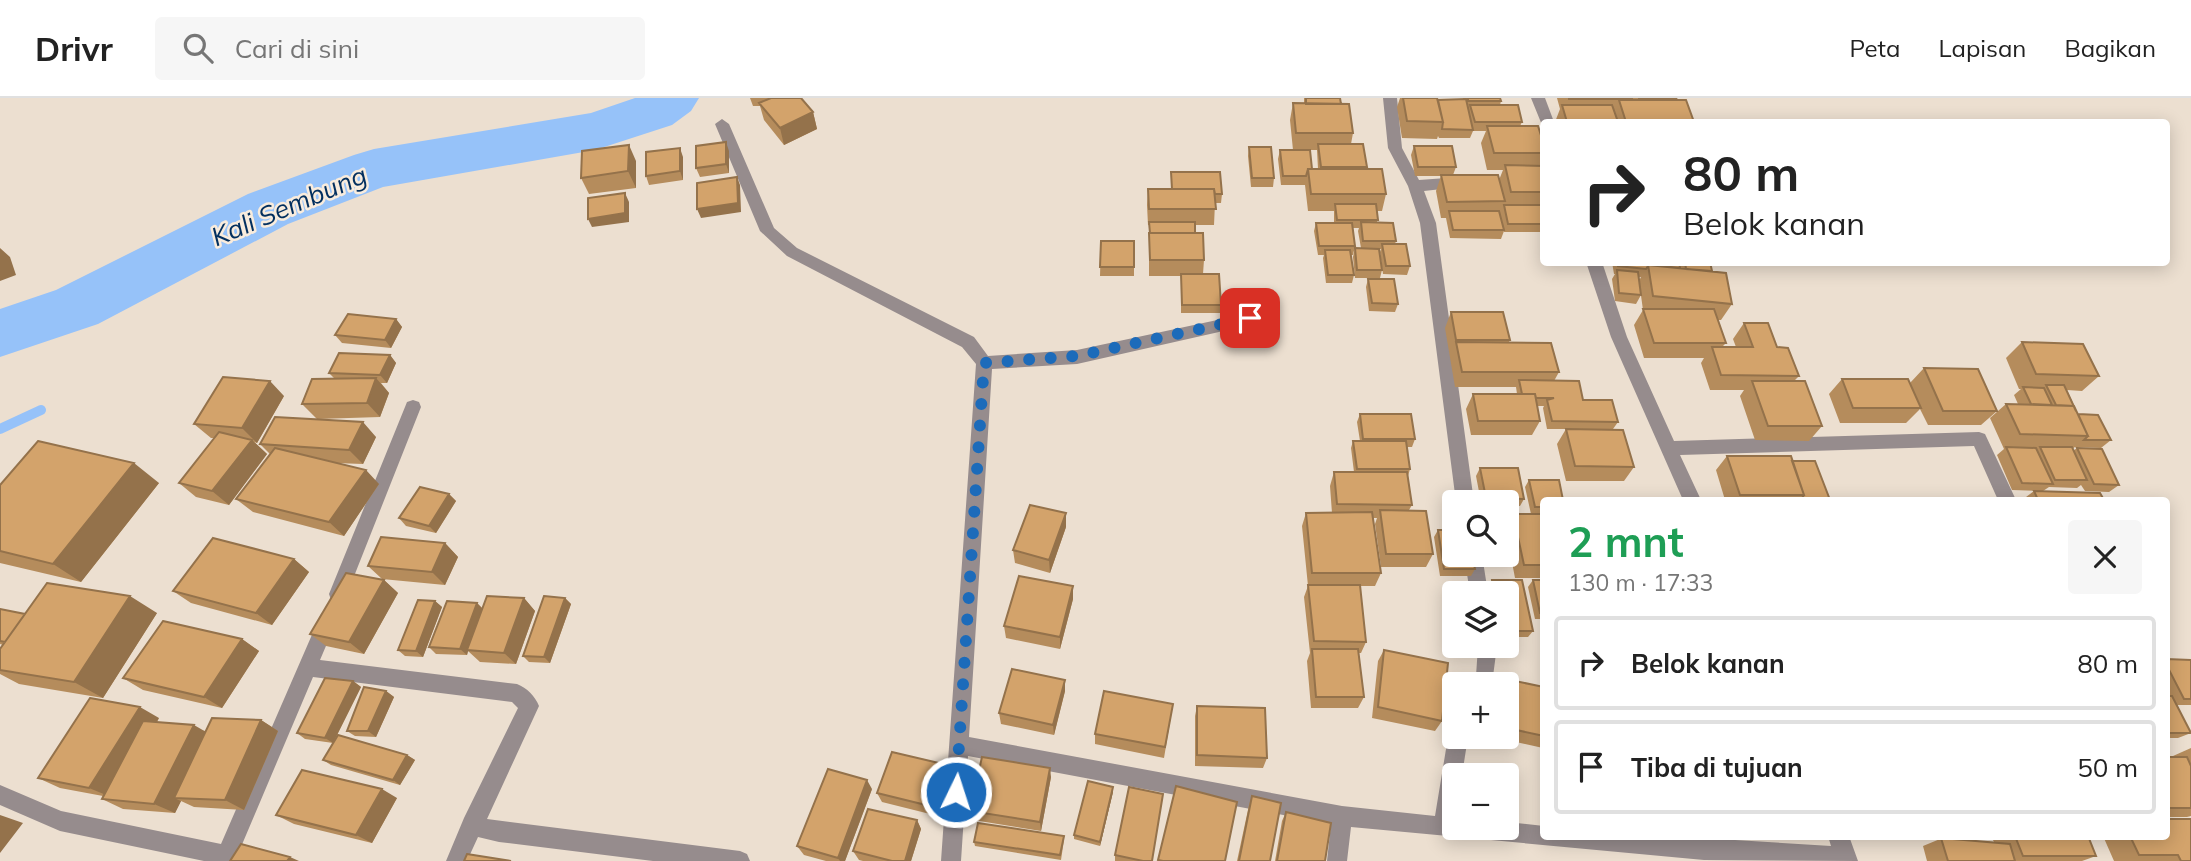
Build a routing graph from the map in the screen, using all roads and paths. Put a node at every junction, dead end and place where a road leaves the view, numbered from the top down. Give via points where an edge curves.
1 (1390, 98) edge
2 (1538, 98) edge
3 (1546, 119) edge
4 (722, 124) dead end
5 (1479, 181) edge
6 (1415, 186) junction
7 (1595, 266) edge
8 (1250, 318) dead end
9 (984, 363) junction
10 (413, 407) dead end
11 (1668, 447) junction
12 (1463, 490) edge
13 (1691, 497) edge
14 (2006, 497) edge
15 (309, 668) junction
16 (959, 745) junction
17 (0, 795) edge
18 (1342, 816) junction
19 (471, 825) junction
20 (1442, 826) edge
21 (1519, 833) edge
22 (1540, 835) edge
23 (1592, 840) edge
24 (1840, 840) edge
25 (225, 858) edge
26 (1847, 859) edge
27 (456, 861) edge
28 (738, 861) edge
29 (951, 861) edge
30 (1338, 861) edge

1 - 6 street via 1395,148
2 - 3 street
4 - 9 street via 768,232 778,242 968,342
5 - 6 street
6 - 12 street via 1428,223
7 - 11 street via 1619,337
8 - 9 street via 1077,356
9 - 16 street
10 - 15 street
11 - 13 street
11 - 14 street via 1979,439
15 - 19 street via 517,693 529,706
15 - 25 street
16 - 18 street
16 - 29 street
17 - 25 street via 60,821
18 - 20 street
18 - 30 street
19 - 27 street
19 - 28 street
21 - 22 street
23 - 26 street
24 - 26 street

